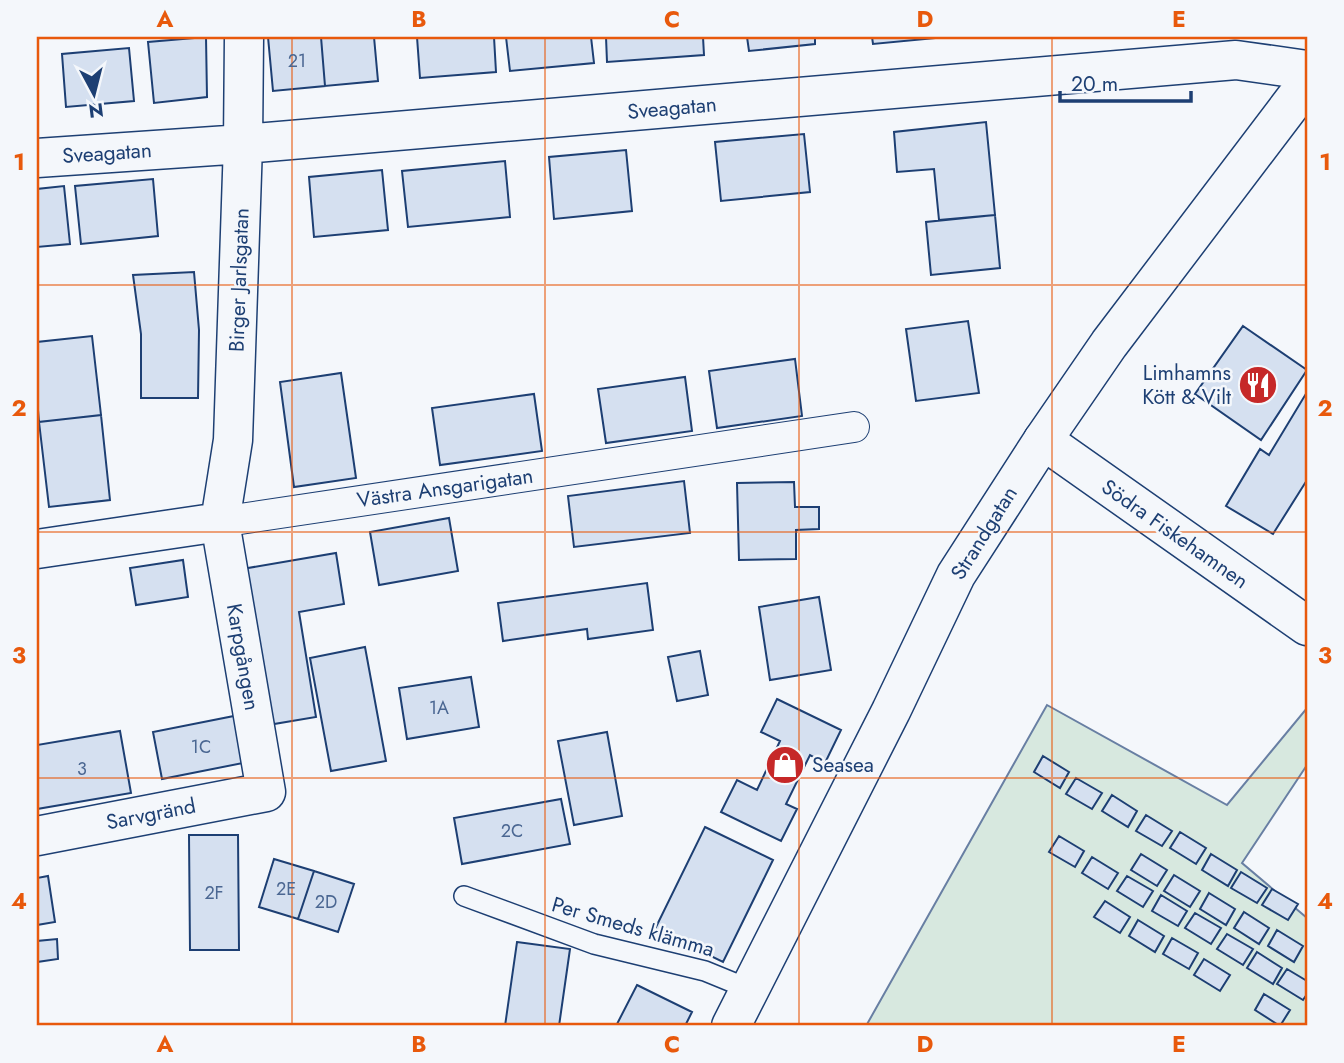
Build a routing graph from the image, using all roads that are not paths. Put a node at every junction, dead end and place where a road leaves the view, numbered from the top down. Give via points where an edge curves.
1 (244, 37) edge
2 (1307, 70) edge
3 (1307, 83) edge
4 (243, 144) junction
5 (37, 158) edge
6 (854, 427) dead end
7 (1043, 440) junction
8 (219, 522) junction
9 (37, 549) edge
10 (1307, 626) edge
11 (266, 792) joint
12 (37, 836) edge
13 (464, 895) dead end
14 (749, 989) junction
15 (731, 1026) edge

1 - 4 street, Birger Jarlsgatan
2 - 4 street, Sveagatan via 1236,60
3 - 7 street, Strandgatan via 1109,344
4 - 5 street, Sveagatan
4 - 8 street, Birger Jarlsgatan via 233,440
6 - 8 street, Västra Ansgarigatan
7 - 10 street, Södra Fiskehamnen
7 - 14 street, Strandgatan via 956,575
8 - 9 street, Västra Ansgarigatan
8 - 11 street, Karpgången
11 - 12 street, Sarvgränd
13 - 14 lane, Per Smeds klämma via 594,944 705,971
14 - 15 street, Strandgatan

